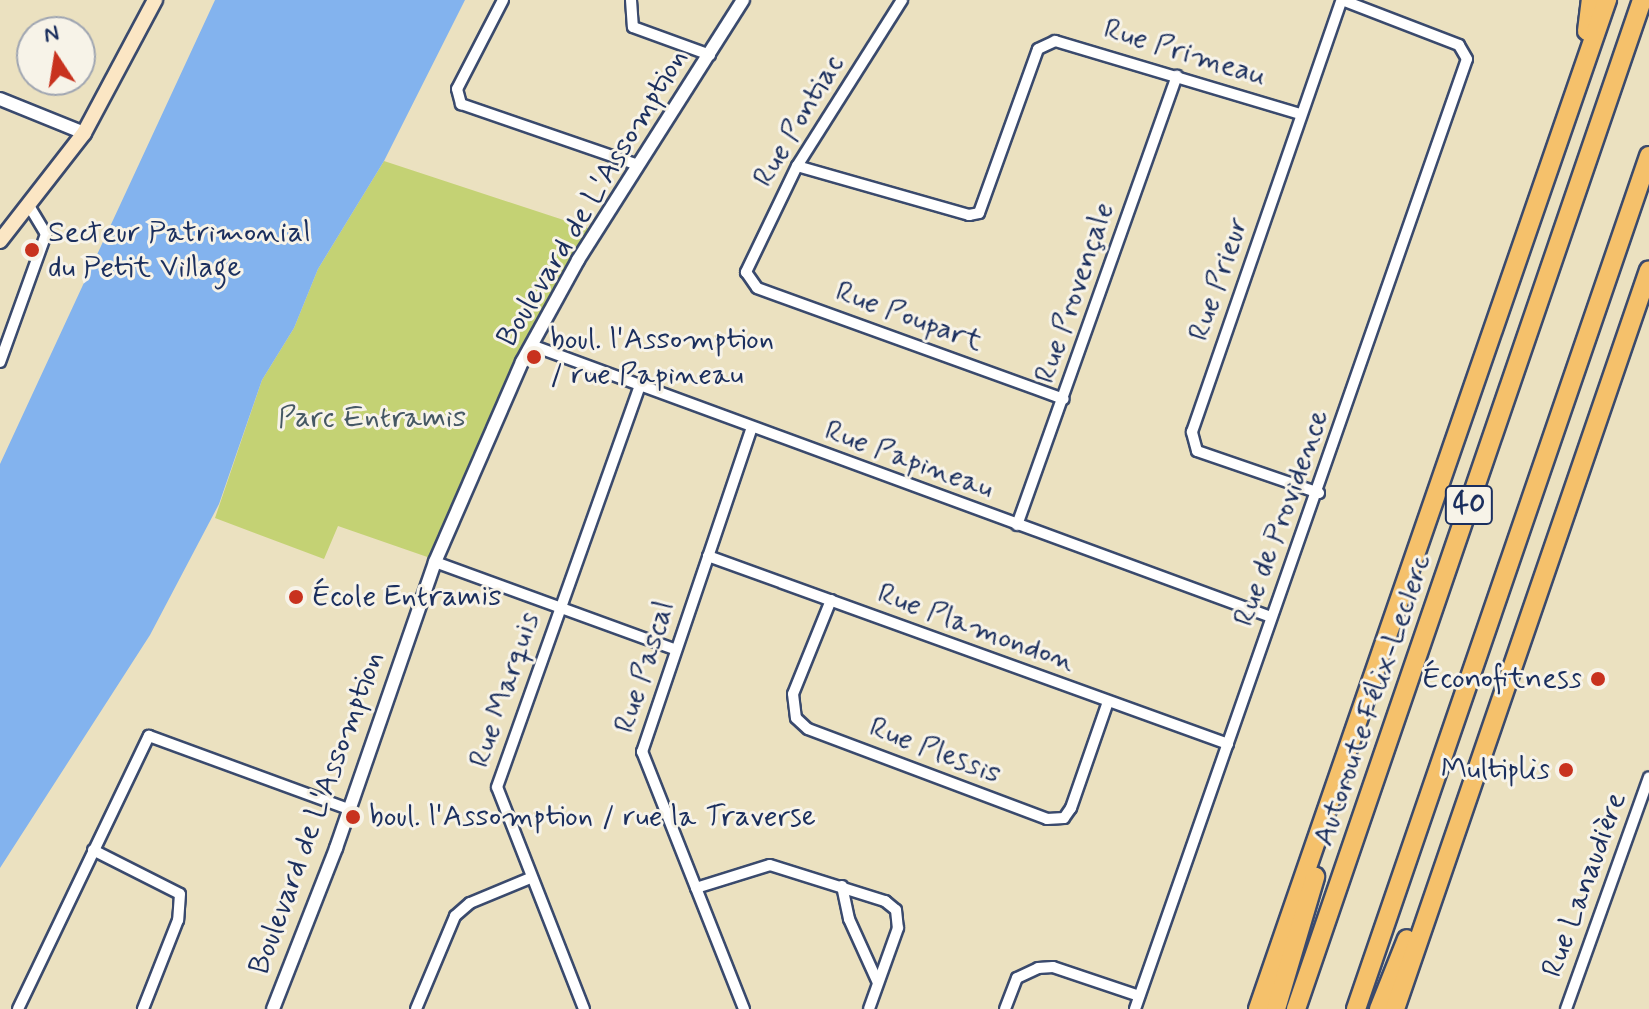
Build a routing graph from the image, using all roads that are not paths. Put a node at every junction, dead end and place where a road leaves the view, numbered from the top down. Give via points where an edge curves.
1 (155, 0) edge
2 (503, 0) edge
3 (631, 0) edge
4 (743, 0) edge
5 (902, 0) edge
6 (1342, 0) edge
7 (1591, 0) edge
8 (1607, 0) edge
9 (1642, 0) edge
10 (710, 55) junction
11 (1583, 57) junction
12 (1177, 76) junction
13 (0, 99) edge
14 (1300, 114) junction
15 (84, 133) junction
16 (1649, 156) edge
17 (638, 165) junction
18 (797, 166) junction
19 (29, 206) junction
20 (0, 241) edge
21 (1649, 270) edge
22 (746, 272) joint
23 (531, 345) junction
24 (0, 362) edge
25 (640, 385) junction
26 (1063, 399) junction
27 (752, 427) junction
28 (1319, 493) junction
29 (1017, 525) junction
30 (708, 556) junction
31 (435, 562) junction
32 (831, 600) junction
33 (560, 606) junction
34 (1271, 617) junction
35 (674, 649) junction
36 (1108, 702) junction
37 (1358, 716) junction
38 (1228, 744) junction
39 (1649, 777) edge
40 (348, 809) junction
41 (1454, 835) junction
42 (93, 850) junction
43 (530, 878) junction
44 (842, 886) junction
45 (696, 888) junction
46 (878, 983) junction
47 (1139, 996) junction
48 (18, 1009) edge
49 (143, 1009) edge
50 (273, 1009) edge
51 (416, 1009) edge
52 (584, 1009) edge
53 (744, 1009) edge
54 (869, 1009) edge
55 (1005, 1009) edge
56 (1135, 1009) edge
57 (1258, 1009) edge
58 (1276, 1009) edge
59 (1296, 1009) edge
60 (1356, 1009) edge
61 (1379, 1009) edge
62 (1395, 1009) edge
63 (1566, 1009) edge

1 - 15 main road
2 - 17 street via 457,89 461,104
3 - 10 street via 633,27
4 - 10 street, Boulevard de L'Assomption
5 - 18 street, Rue Pontiac
6 - 14 street, Rue Prieur
6 - 28 street, Rue de Providence via 1459,45 1467,59
7 - 11 highway
8 - 11 highway
9 - 59 highway, Autoroute Félix-Leclerc / 40
10 - 17 street, Boulevard de L'Assomption
11 - 37 highway
12 - 14 street, Rue Primeau
12 - 18 street, Rue Primeau via 1068,42 1044,44 983,207 969,215
12 - 26 street, Rue Provençale
13 - 15 street
14 - 28 street, Rue Prieur via 1192,439 1197,451
15 - 19 main road
16 - 60 highway, 40
17 - 23 street, Boulevard de L'Assomption
18 - 22 street, Rue Pontiac
19 - 20 main road
19 - 24 street via 46,234
21 - 41 highway
22 - 26 street, Rue Poupart via 757,288
23 - 25 street, Rue Papineau
23 - 31 street, Boulevard de L'Assomption
25 - 27 street, Rue Papineau
25 - 33 street, Rue Marquis
26 - 29 street, Rue Provençale
27 - 29 street, Rue Papineau
27 - 30 street, Rue Pascal
28 - 34 street, Rue de Providence
29 - 34 street, Rue Papineau
30 - 32 street, Rue Plamondon
30 - 35 street, Rue Pascal
31 - 33 street
31 - 40 street, Boulevard de L'Assomption
32 - 36 street, Rue Plamondon
32 - 36 street, Rue Plessis via 793,694 796,718 808,729 1047,819 1064,818 1071,808
33 - 35 street
33 - 43 street, Rue Marquis via 497,787
34 - 38 street, Rue de Providence
35 - 45 street, Rue Pascal via 642,752
36 - 38 street, Rue Plamondon
37 - 57 highway
37 - 58 highway
38 - 47 street, Rue de Providence
39 - 63 street, Rue Lanaudière
40 - 42 street via 149,736
40 - 50 street, Boulevard de L'Assomption
41 - 61 highway
41 - 62 highway
42 - 48 street
42 - 49 street via 180,894 178,920
43 - 51 street via 470,903 455,916
43 - 52 street, Rue Marquis
44 - 45 street via 770,865
44 - 46 street via 849,919
44 - 46 street via 896,910 895,944
45 - 53 street, Rue Pascal
46 - 54 street
47 - 55 street via 1053,967 1038,968 1017,978
47 - 56 street, Rue de Providence

